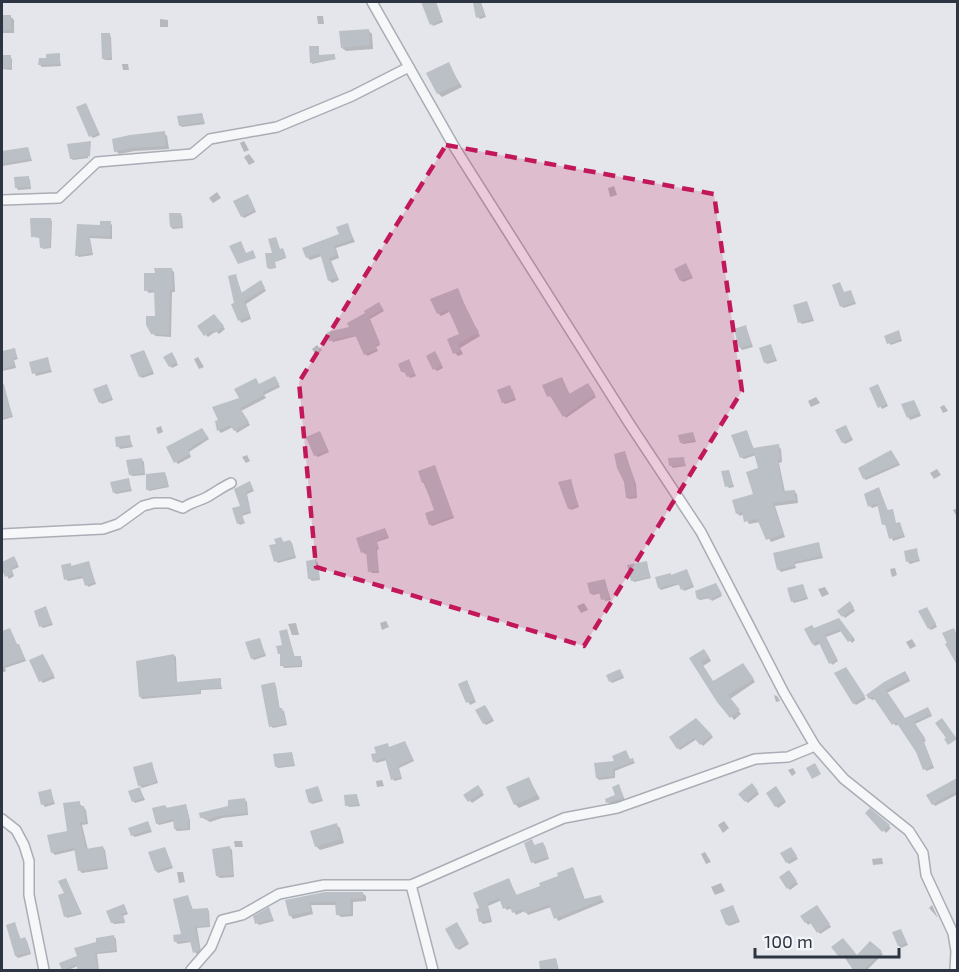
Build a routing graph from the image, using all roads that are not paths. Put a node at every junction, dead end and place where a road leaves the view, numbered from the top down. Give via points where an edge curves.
1 (372, 2) edge
2 (409, 67) junction
3 (2, 200) edge
4 (231, 483) dead end
5 (2, 534) edge
6 (815, 746) junction
7 (2, 819) edge
8 (411, 885) junction
9 (44, 970) edge
10 (191, 970) edge
11 (433, 970) edge
12 (956, 970) edge

1 - 2 street
2 - 3 street via 277,127 210,139 192,154 98,162 59,198
2 - 6 street via 455,148 701,532
4 - 5 street via 183,508 169,503 143,506 118,524 103,529
6 - 8 street via 788,757 755,759 616,808 564,818
6 - 12 street via 844,779 909,831 923,853 926,875 953,933
7 - 9 street via 16,830 29,861 29,896
8 - 10 street via 324,885 279,894 242,915 222,920 211,947
8 - 11 street

